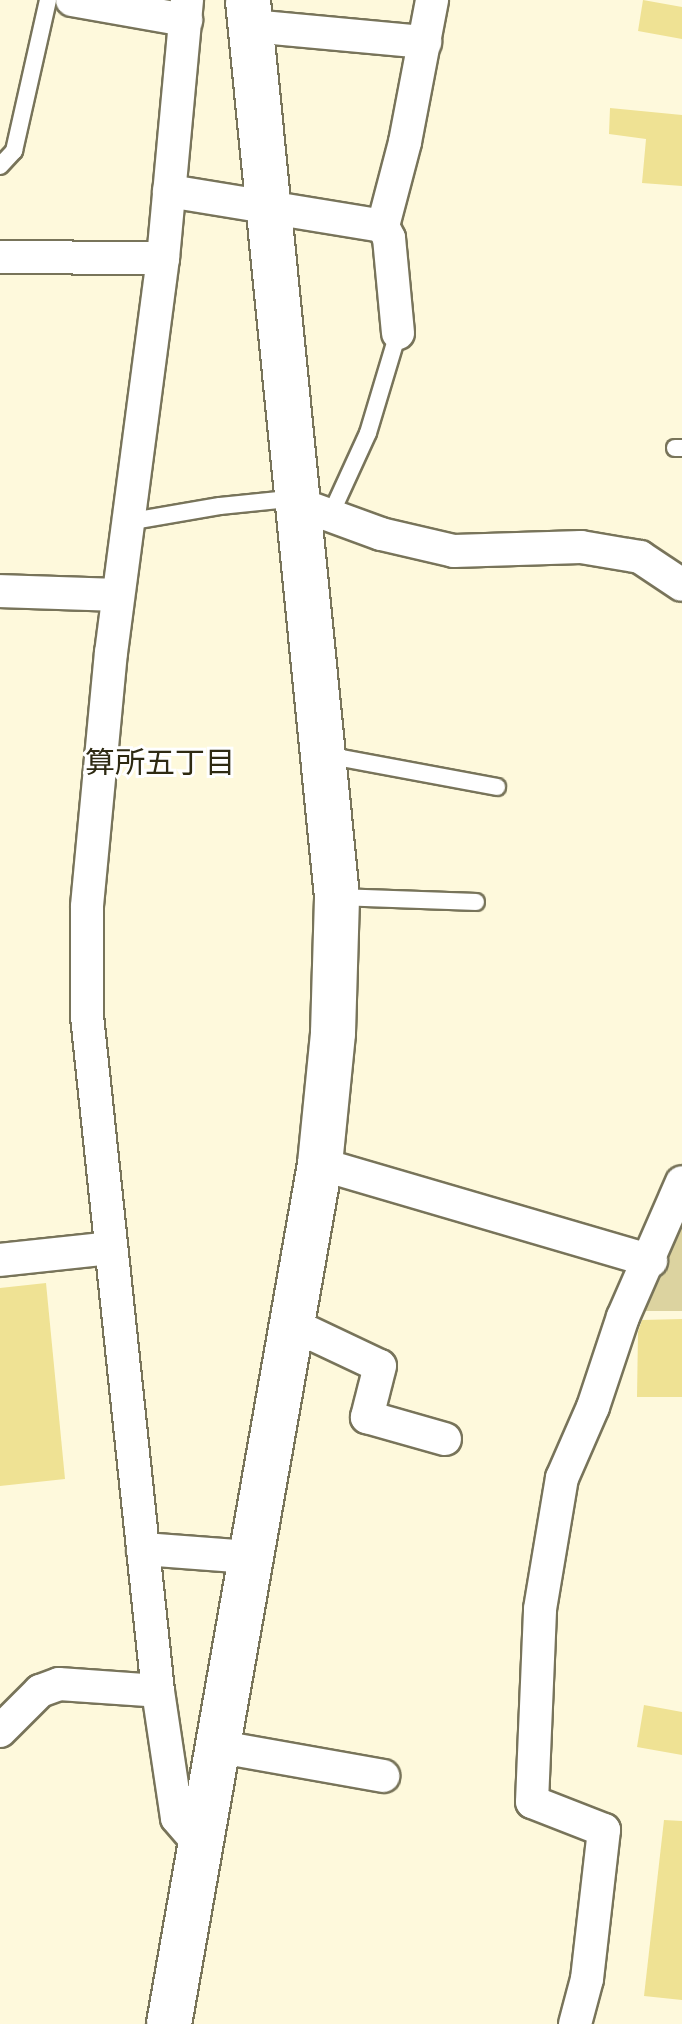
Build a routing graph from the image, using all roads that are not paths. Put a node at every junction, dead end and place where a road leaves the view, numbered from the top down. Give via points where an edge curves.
1 (48, 0) edge
2 (72, 0) edge
3 (432, 0) edge
4 (186, 10) edge
5 (249, 13) edge
6 (425, 42) junction
7 (0, 166) edge
8 (169, 191) junction
9 (268, 207) junction
10 (383, 226) junction
11 (0, 257) edge
12 (163, 258) junction
13 (398, 333) joint
14 (315, 510) junction
15 (127, 522) junction
16 (682, 585) edge
17 (0, 591) edge
18 (118, 595) junction
19 (324, 754) junction
20 (497, 787) dead end
21 (337, 897) junction
22 (476, 902) dead end
23 (320, 1164) junction
24 (682, 1182) edge
25 (110, 1248) junction
26 (0, 1260) edge
27 (651, 1261) junction
28 (291, 1324) junction
29 (445, 1439) dead end
30 (143, 1549) junction
31 (250, 1557) junction
32 (158, 1691) junction
33 (0, 1731) edge
34 (215, 1746) junction
35 (383, 1776) dead end
36 (199, 1843) junction
37 (169, 2024) edge
38 (575, 2024) edge

1 - 7 lane via 14,151
2 - 4 street
3 - 6 street
4 - 8 street
5 - 6 street
5 - 9 street
6 - 10 street
8 - 9 street
8 - 12 street
9 - 10 street
9 - 14 street via 283,384
10 - 13 street via 389,238
11 - 12 street
12 - 15 street
13 - 14 lane via 368,433
14 - 15 lane via 279,500
14 - 16 street via 381,534 454,551 581,547 640,557
14 - 19 street
15 - 18 street
17 - 18 street
18 - 25 street via 87,907 87,1016
19 - 20 lane
19 - 21 street
21 - 22 lane
21 - 23 street via 333,1033
23 - 27 street
23 - 28 street
24 - 27 street
25 - 26 street
25 - 30 street
27 - 38 street via 623,1317 562,1478 540,1609 532,1802 604,1830 587,1979
28 - 29 street via 380,1366 367,1417
28 - 31 street
30 - 31 street
30 - 32 street
31 - 34 street
32 - 33 street via 59,1684 40,1691
32 - 36 street via 177,1818
34 - 35 street
34 - 36 street
36 - 37 street

